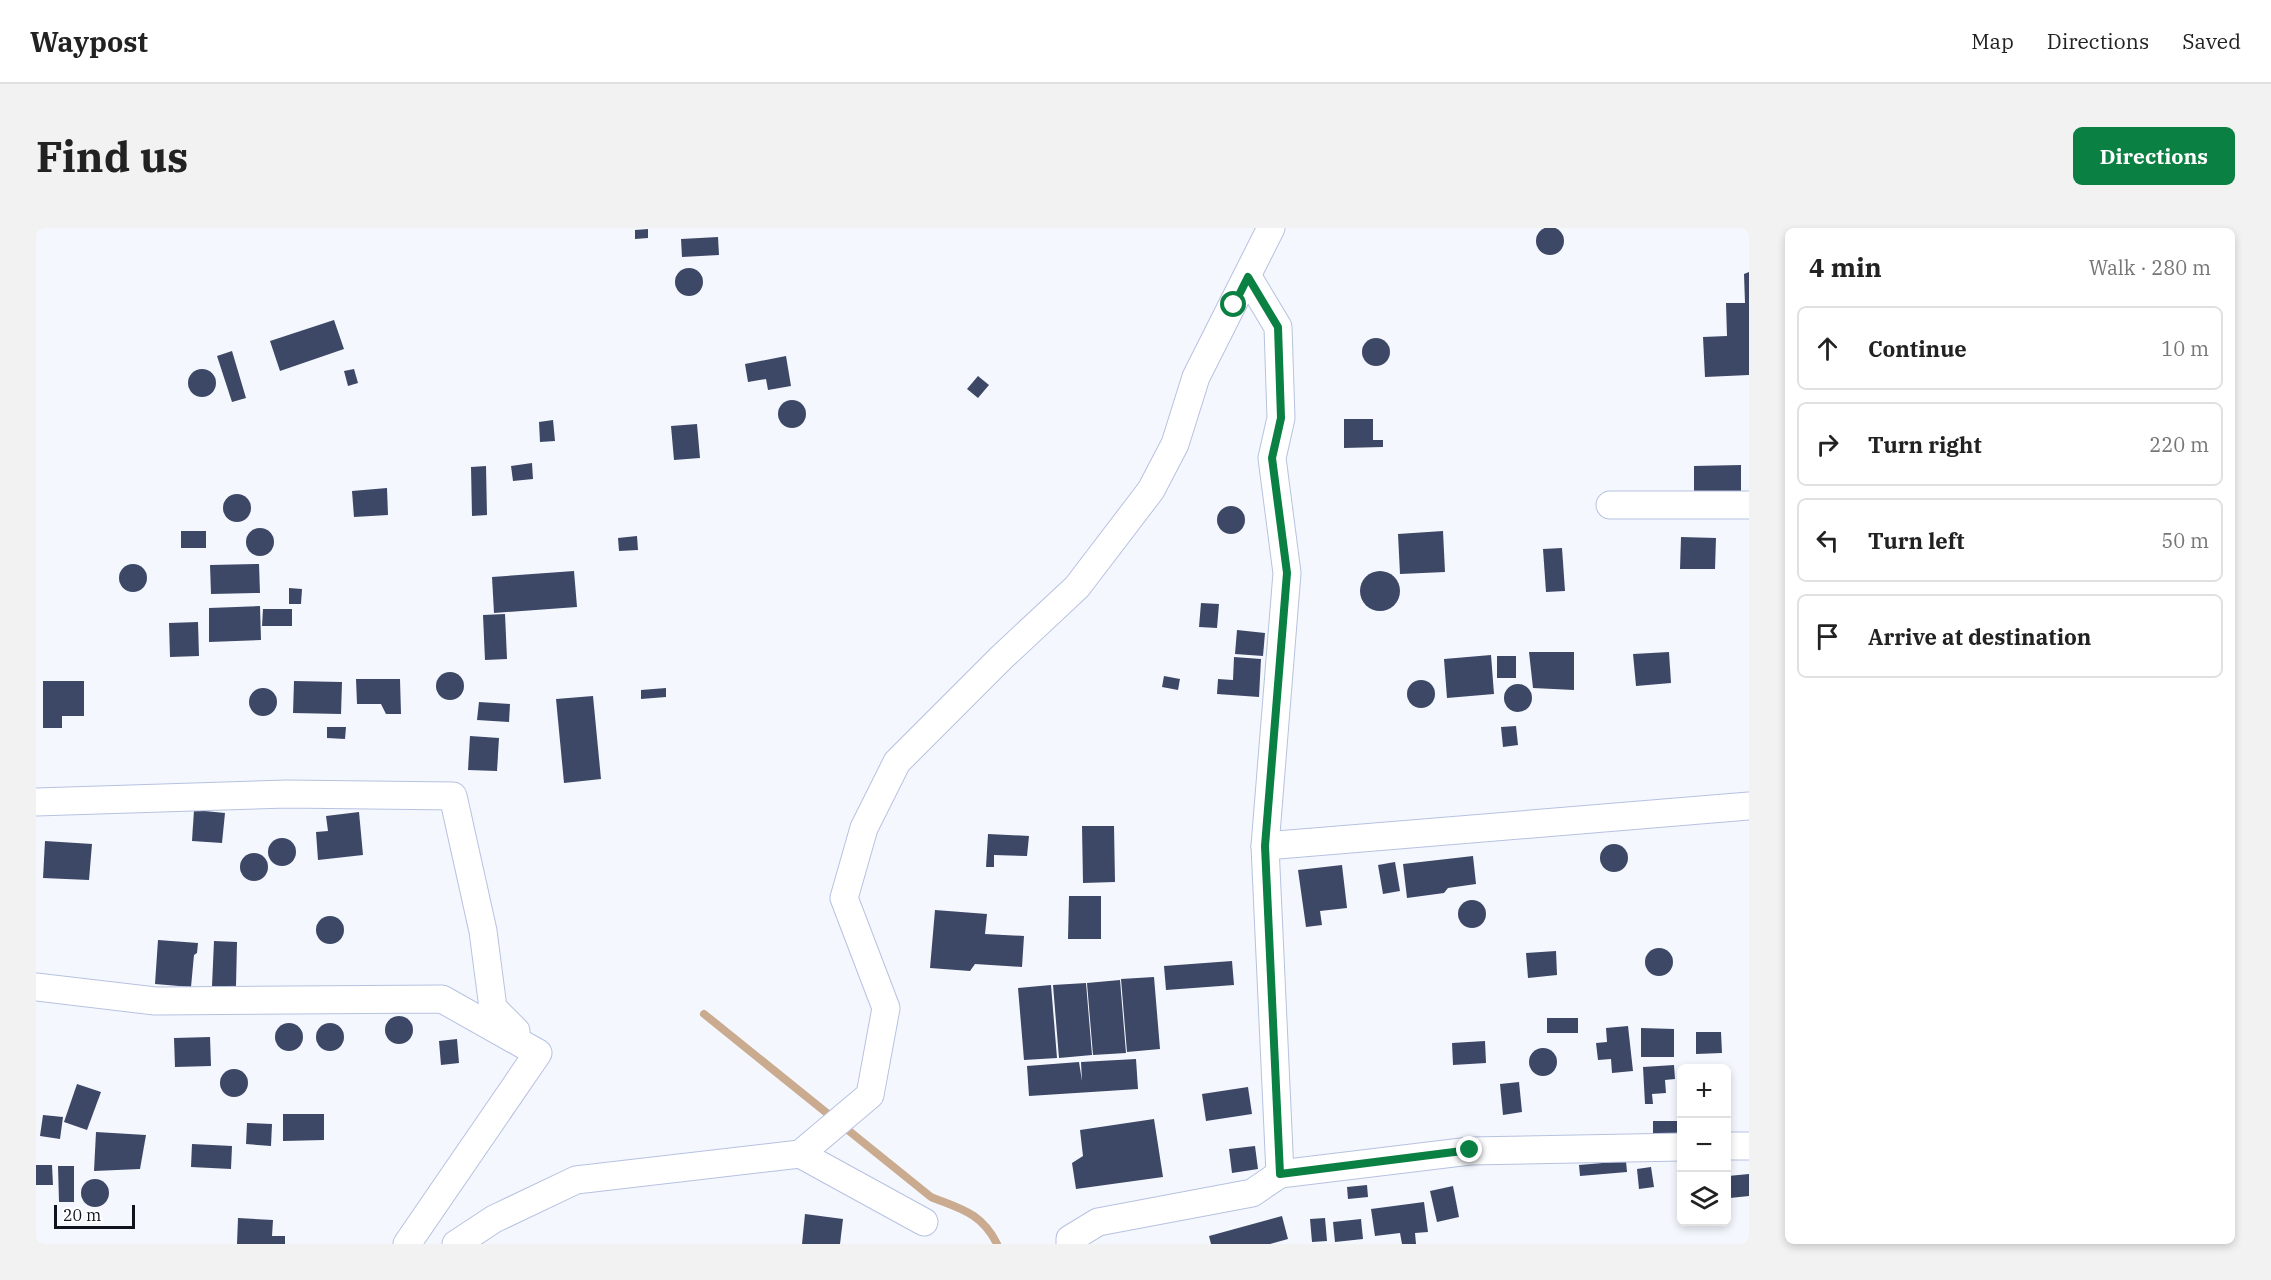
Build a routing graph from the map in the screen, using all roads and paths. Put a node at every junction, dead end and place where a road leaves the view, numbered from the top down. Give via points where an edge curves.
1 (1272, 228) edge
2 (1248, 277) junction
3 (1610, 505) dead end
4 (1749, 505) edge
5 (36, 802) edge
6 (1749, 806) edge
7 (1265, 846) junction
8 (36, 987) edge
9 (538, 1053) junction
10 (1731, 1146) edge
11 (1749, 1146) edge
12 (1677, 1148) edge
13 (800, 1154) junction
14 (1280, 1174) junction
15 (924, 1222) dead end
16 (406, 1244) edge
17 (456, 1244) edge
18 (1070, 1244) edge

1 - 2 street
2 - 7 street via 1278,327 1281,418 1272,458 1287,573
2 - 13 street via 1196,377 1175,444 1150,490 1077,587 897,762 864,828 844,898 886,1008 870,1095
3 - 4 street
5 - 9 street via 287,794 453,796 483,931 493,1008
6 - 7 street
7 - 14 street
8 - 9 street via 155,1001 442,999
9 - 16 street
10 - 11 street
12 - 14 street via 1470,1150
13 - 15 street
13 - 17 street via 576,1180 494,1219
14 - 18 street via 1252,1193 1098,1222 1070,1239

